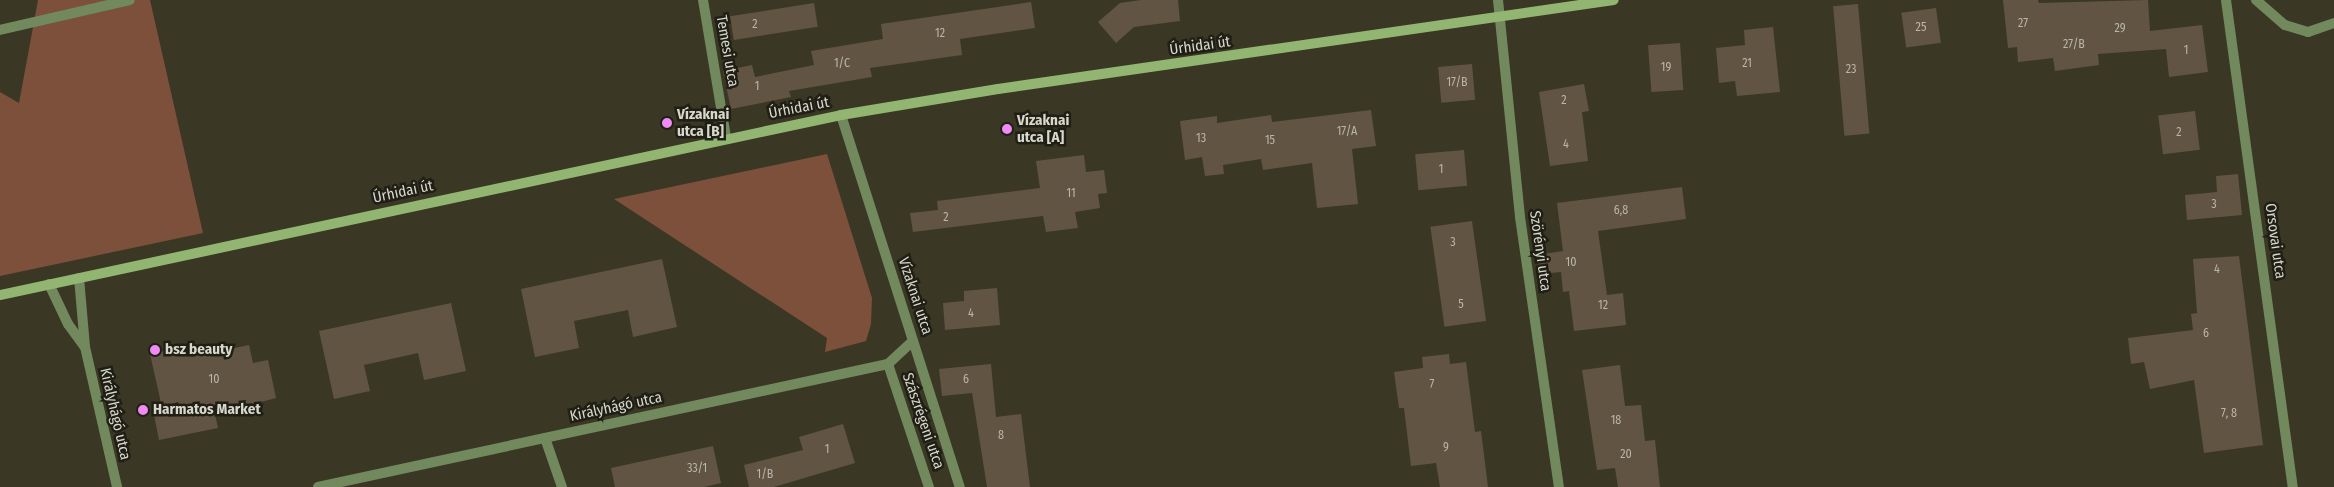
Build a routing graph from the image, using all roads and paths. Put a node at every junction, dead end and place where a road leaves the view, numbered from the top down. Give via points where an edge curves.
1 (130, 0) edge
2 (703, 0) edge
3 (1498, 0) edge
4 (1614, 0) edge
5 (2226, 0) edge
6 (2256, 0) edge
7 (1500, 18) junction
8 (2334, 23) edge
9 (0, 30) edge
10 (841, 115) junction
11 (726, 137) junction
12 (79, 278) junction
13 (49, 284) junction
14 (0, 294) edge
15 (913, 341) junction
16 (85, 347) junction
17 (888, 364) junction
18 (545, 438) junction
19 (117, 487) edge
20 (318, 487) edge
21 (562, 487) edge
22 (929, 487) edge
23 (960, 487) edge
24 (1559, 487) edge
25 (2293, 487) edge

1 - 9 street
2 - 11 street, Temesi utca
3 - 7 street, Szörényi utca
4 - 7 main road, Úrhidai út
5 - 25 street, Orsovai utca
6 - 8 street via 2285,25 2308,32
7 - 10 main road, Úrhidai út via 998,89
7 - 24 street, Szörényi utca via 1520,217
10 - 11 main road, Úrhidai út
10 - 15 street, Vízaknai utca
11 - 12 main road, Úrhidai út
12 - 13 main road, Úrhidai út
12 - 16 street, Királyhágó utca
13 - 14 main road, Úrhidai út
13 - 16 street, Királyhágó utca via 68,324
15 - 17 street
15 - 23 street, Vízaknai utca
16 - 19 street, Királyhágó utca
17 - 18 street, Királyhágó utca
17 - 22 street, Szászrégeni utca
18 - 20 street, Királyhágó utca
18 - 21 street

